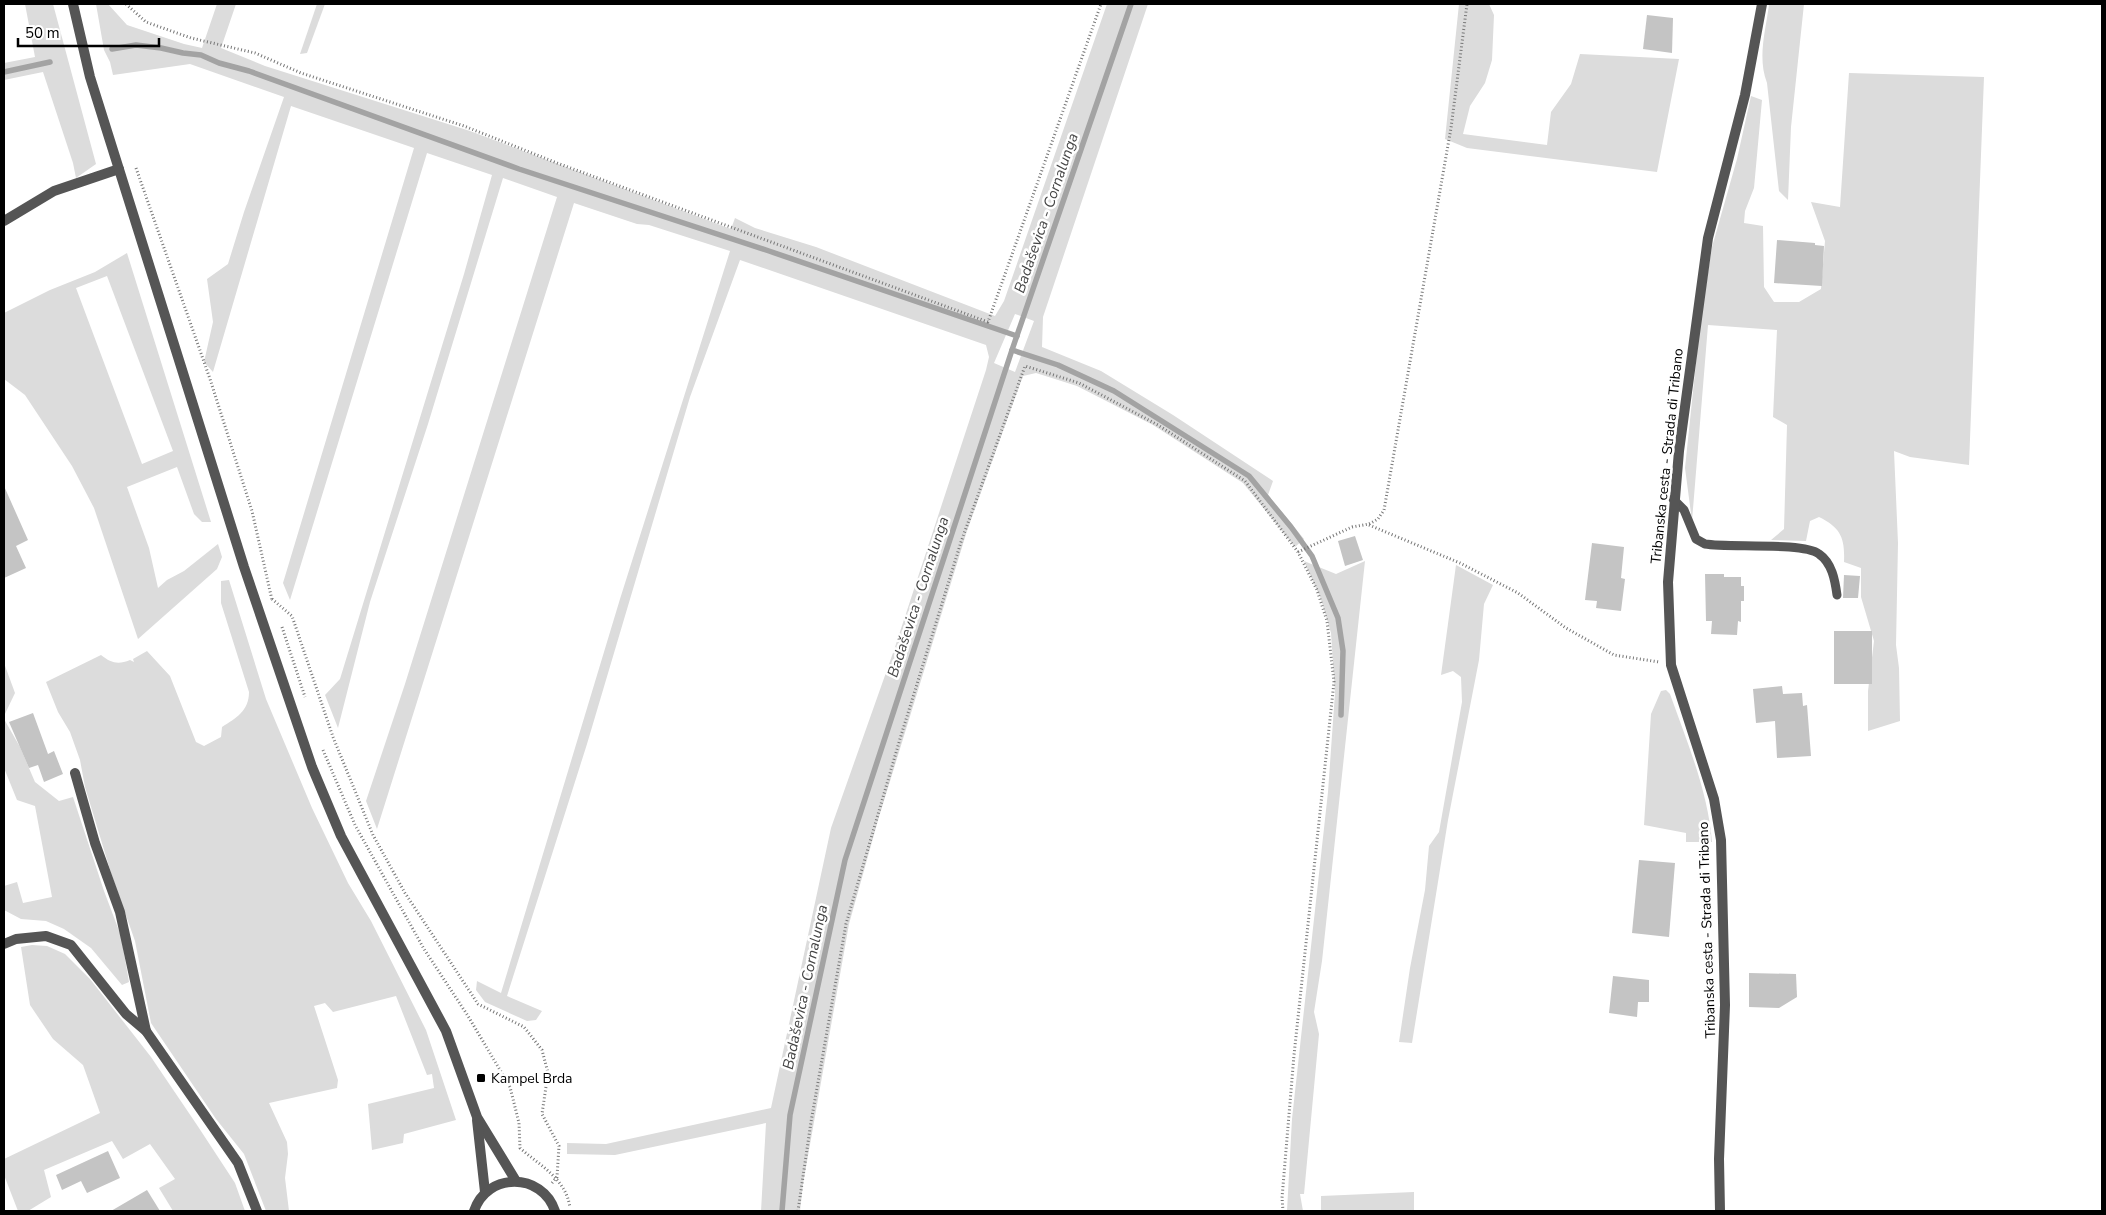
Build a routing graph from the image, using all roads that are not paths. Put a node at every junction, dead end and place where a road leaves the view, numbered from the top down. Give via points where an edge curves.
1 (73, 4) edge
2 (1762, 4) edge
3 (119, 169) junction
4 (4, 221) edge
5 (1673, 498) junction
6 (1837, 595) dead end
7 (75, 773) dead end
8 (4, 944) edge
9 (146, 1031) junction
10 (477, 1117) junction
11 (516, 1181) junction
12 (486, 1192) junction
13 (258, 1211) edge
14 (474, 1211) edge
15 (555, 1211) edge
16 (1720, 1211) edge

1 - 3 street via 90,77
2 - 5 street, Tribanska cesta - Strada di Tribano via 1745,94 1708,238
3 - 4 street via 54,191
3 - 10 street via 241,558 312,767 341,836 446,1031
5 - 6 lane via 1684,510 1696,539 1705,544 1801,548 1818,552 1832,572
5 - 16 street, Tribanska cesta - Strada di Tribano via 1668,582 1671,665 1714,799 1720,840 1725,1005
7 - 9 street via 120,912
8 - 9 street via 16,939 46,936 71,945 126,1014
9 - 13 street via 238,1163
10 - 11 street
10 - 12 street
11 - 12 street via 505,1182
11 - 15 street via 528,1183 544,1193
12 - 14 street

